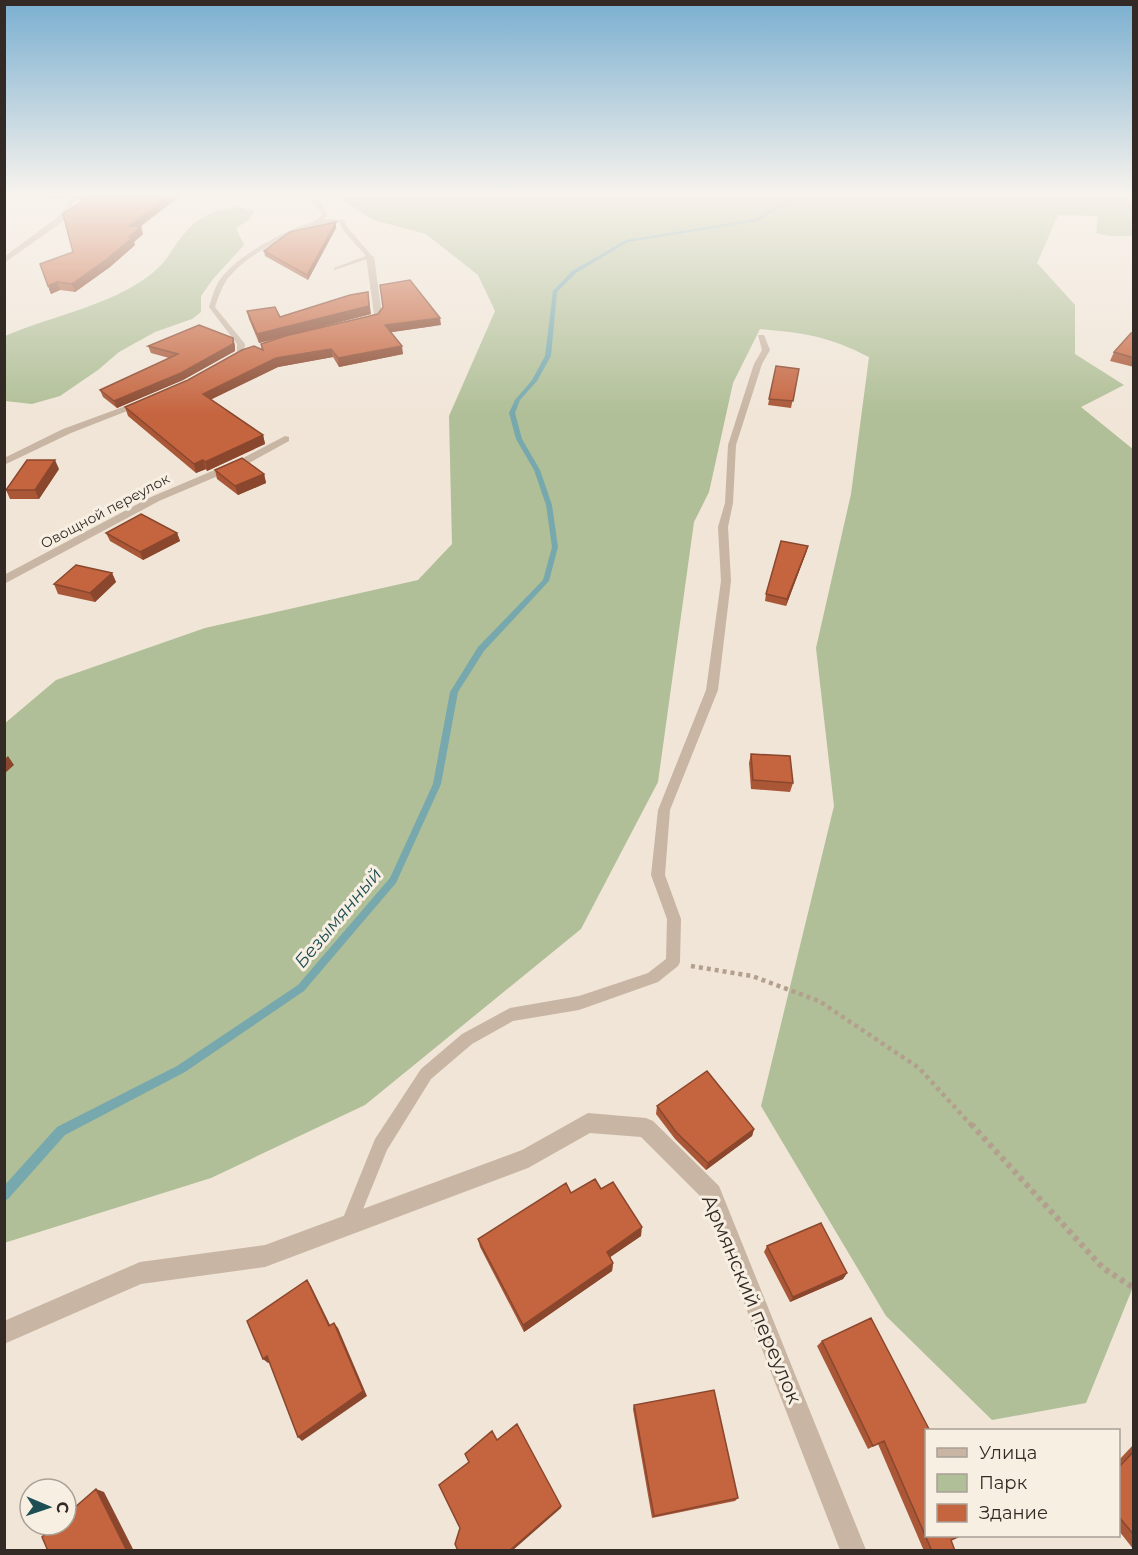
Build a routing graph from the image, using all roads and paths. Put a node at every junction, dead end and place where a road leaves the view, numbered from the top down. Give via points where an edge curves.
1 (235, 269) edge
2 (340, 269) edge
3 (372, 269) edge
4 (336, 270) dead end
5 (348, 325) edge
6 (761, 337) dead end
7 (251, 350) edge
8 (240, 354) junction
9 (228, 360) edge
10 (155, 398) edge
11 (285, 439) dead end
12 (4, 462) edge
13 (4, 580) edge
14 (673, 962) junction
15 (349, 1223) junction
16 (1134, 1288) edge
17 (4, 1333) edge
18 (853, 1551) edge

1 - 8 lane via 217,290 212,307 241,344
2 - 4 lane
3 - 5 street via 378,315
6 - 14 lane via 766,350 732,446 729,503 723,527 726,581 712,690 664,810 658,875 674,919
7 - 8 street
8 - 9 street
10 - 12 street via 67,430
11 - 13 street, Овощной переулок via 247,460 154,499
14 - 15 lane via 653,978 579,1003 510,1015 467,1039 426,1074 409,1100 381,1145
14 - 16 path via 752,976 819,1001 919,1068 1103,1268
15 - 17 street, Армянский переулок via 266,1256 140,1273
15 - 18 street, Армянский переулок via 528,1158 588,1123 646,1128 712,1193

